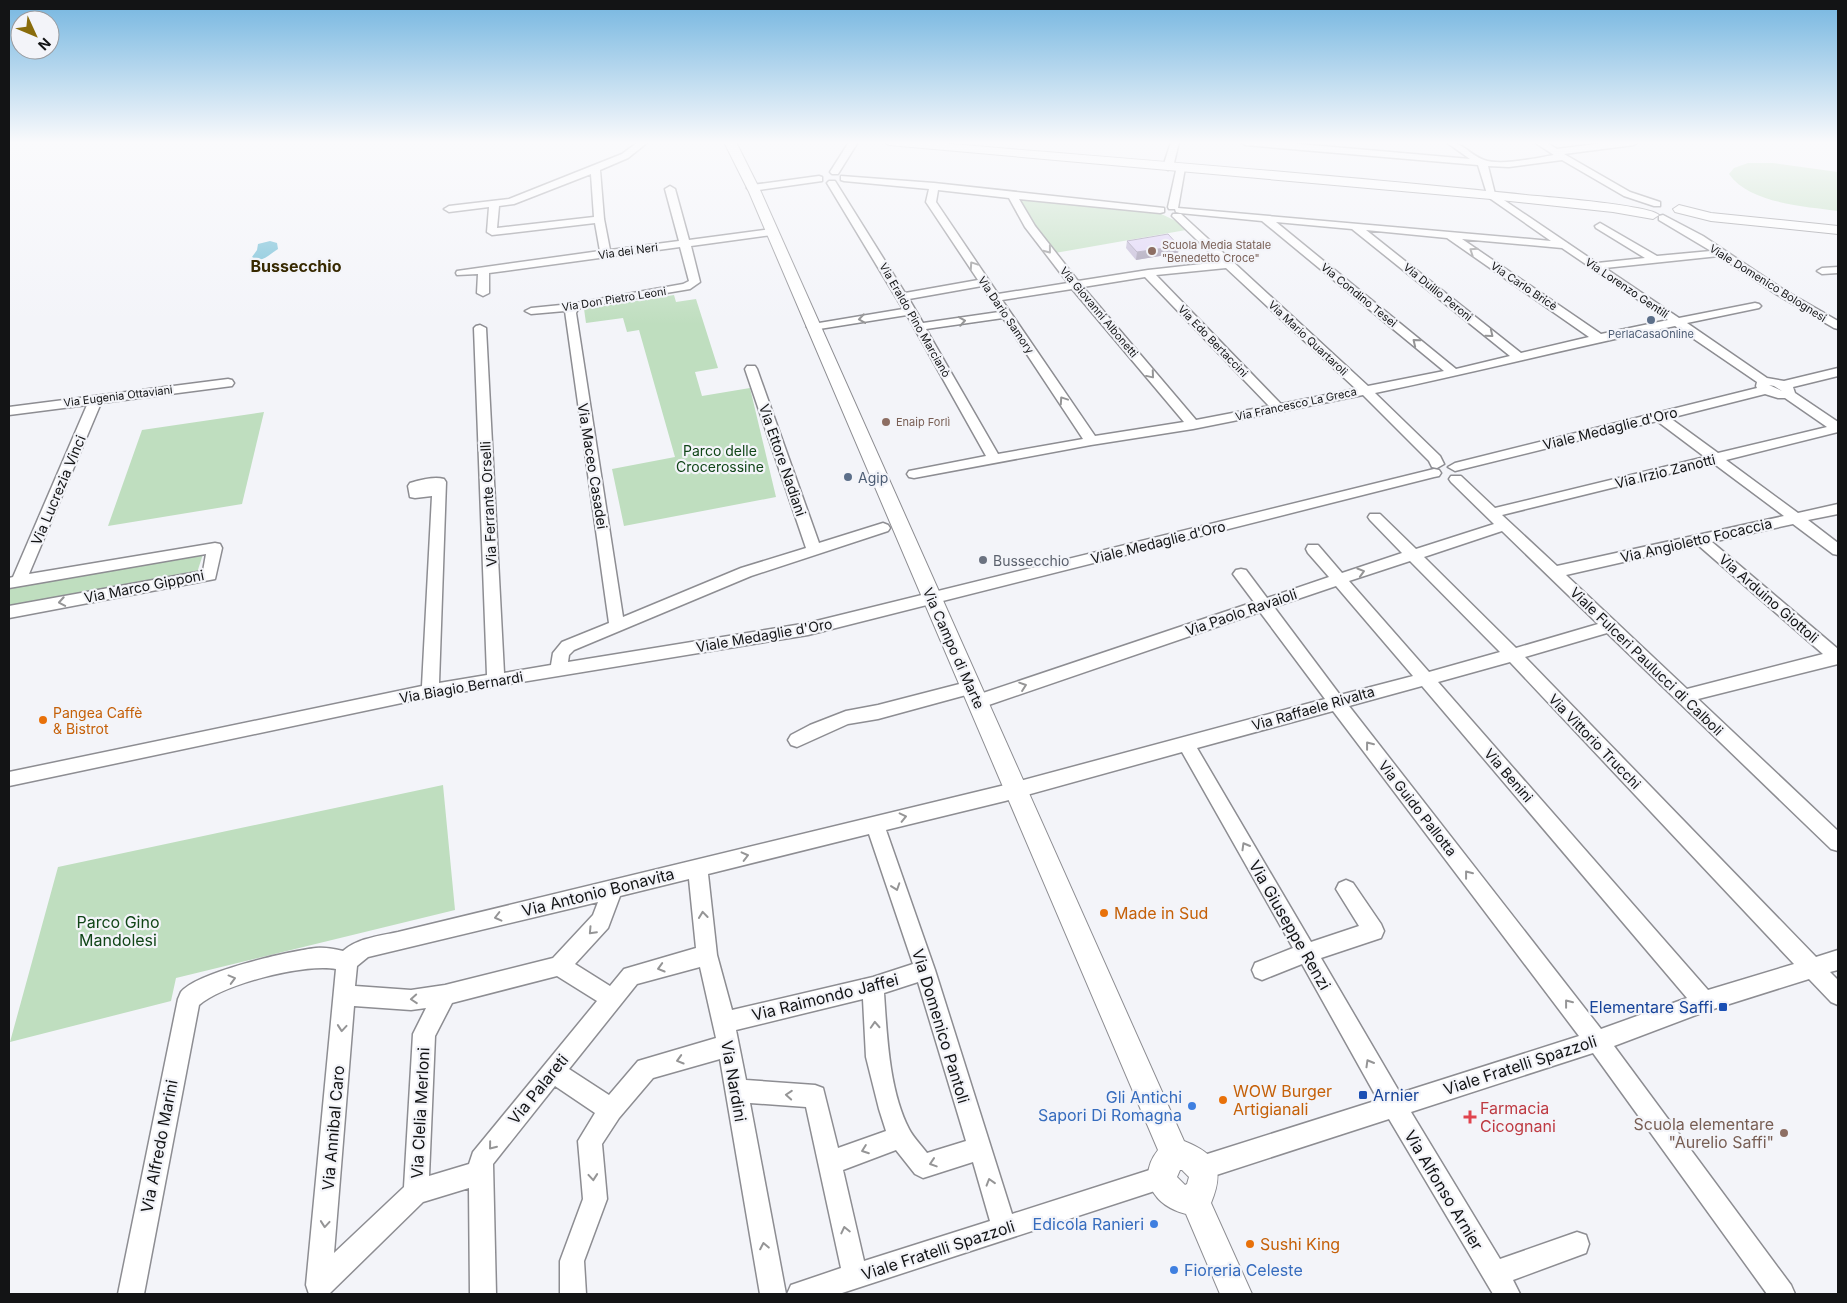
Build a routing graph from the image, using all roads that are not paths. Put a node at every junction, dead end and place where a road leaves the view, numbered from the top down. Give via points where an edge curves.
1 (494, 203) junction
2 (497, 203) edge
3 (598, 203) edge
4 (674, 203) edge
5 (759, 203) edge
6 (849, 203) edge
7 (932, 203) edge
8 (1017, 203) edge
9 (1093, 203) edge
10 (1178, 203) edge
11 (1502, 203) edge
12 (1564, 203) edge
13 (1627, 203) edge
14 (1641, 203) edge
15 (1613, 208) junction
16 (449, 209) dead end
17 (1653, 210) junction
18 (1177, 211) junction
19 (1681, 214) junction
20 (1264, 217) junction
21 (599, 219) junction
22 (1600, 226) dead end
23 (1356, 227) junction
24 (1838, 231) edge
25 (772, 232) junction
26 (1449, 235) junction
27 (1699, 238) junction
28 (684, 244) junction
29 (1564, 245) junction
30 (1718, 253) junction
31 (606, 254) junction
32 (1656, 260) junction
33 (1229, 264) junction
34 (1595, 266) junction
35 (484, 270) junction
36 (1838, 270) edge
37 (1822, 271) dead end
38 (461, 273) dead end
39 (1148, 273) junction
40 (985, 282) junction
41 (1076, 286) junction
42 (483, 292) dead end
43 (902, 296) junction
44 (996, 298) junction
45 (1755, 306) dead end
46 (573, 307) junction
47 (531, 311) dead end
48 (911, 311) junction
49 (1006, 314) junction
50 (1676, 321) junction
51 (1838, 326) edge
52 (814, 327) junction
53 (920, 327) junction
54 (480, 328) dead end
55 (1599, 338) junction
56 (1520, 358) junction
57 (751, 369) dead end
58 (1454, 372) junction
59 (1838, 372) edge
60 (228, 382) dead end
61 (1765, 386) junction
62 (1365, 390) junction
63 (1786, 390) junction
64 (96, 399) junction
65 (1278, 408) junction
66 (9, 411) edge
67 (1659, 416) junction
68 (1193, 425) junction
69 (1838, 428) edge
70 (1091, 441) junction
71 (1715, 458) junction
72 (994, 459) junction
73 (1435, 468) junction
74 (1456, 473) junction
75 (914, 474) dead end
76 (439, 490) dead end
77 (1838, 509) edge
78 (1492, 513) junction
79 (1375, 517) dead end
80 (1795, 518) junction
81 (1505, 525) junction
82 (883, 528) dead end
83 (1700, 539) junction
84 (1313, 549) dead end
85 (814, 550) junction
86 (1838, 550) edge
87 (1413, 556) junction
88 (1554, 572) junction
89 (1241, 574) dead end
90 (1339, 579) junction
91 (14, 582) edge
92 (932, 599) junction
93 (1265, 604) junction
94 (9, 612) edge
95 (617, 626) junction
96 (1611, 626) junction
97 (1513, 655) junction
98 (1837, 657) edge
99 (558, 670) junction
100 (1425, 678) junction
101 (496, 681) junction
102 (430, 691) junction
103 (974, 695) junction
104 (1685, 696) junction
105 (1336, 702) junction
106 (797, 740) dead end
107 (1186, 744) junction
108 (9, 779) edge
109 (1015, 789) junction
110 (875, 824) junction
111 (1838, 843) edge
112 (698, 868) junction
113 (613, 888) junction
114 (1346, 889) dead end
115 (1306, 953) junction
116 (708, 955) junction
117 (1838, 960) edge
118 (347, 962) junction
119 (559, 966) junction
120 (1813, 968) junction
121 (925, 970) junction
122 (1262, 970) dead end
123 (873, 987) junction
124 (345, 995) junction
125 (445, 995) junction
126 (1838, 995) edge
127 (612, 998) junction
128 (1704, 1002) junction
129 (724, 1022) junction
130 (1597, 1041) junction
131 (727, 1046) junction
132 (553, 1072) junction
133 (735, 1091) junction
134 (1394, 1105) junction
135 (611, 1110) junction
136 (900, 1137) junction
137 (980, 1148) junction
138 (830, 1163) junction
139 (1169, 1167) junction
140 (1202, 1168) junction
141 (480, 1173) junction
142 (416, 1192) junction
143 (1194, 1199) junction
144 (1005, 1229) junction
145 (1577, 1244) dead end
146 (856, 1277) junction
147 (1501, 1284) edge
148 (319, 1290) edge
149 (131, 1294) edge
150 (483, 1294) edge
151 (574, 1294) edge
152 (774, 1294) edge
153 (800, 1294) edge
154 (1236, 1294) edge
155 (1782, 1294) edge

1 - 2 street
1 - 16 street
1 - 21 street via 492,237
3 - 21 street
4 - 28 street
5 - 25 main road, Via Campo di Marte
6 - 43 street, Via Eraldo Pino Marcianò
40 -> 7 street, Via Dario Samory
8 -> 41 street, Via Giovanni Albonetti via 1030,227
9 - 18 street via 1160,210 1166,207
10 - 18 street
11 - 29 street, Via Lorenzo Gentili
12 - 15 main road
13 - 15 street
14 - 17 street, Viale Domenico Bolognesi
15 - 17 main road
17 - 19 main road
17 - 27 street, Viale Domenico Bolognesi
18 - 20 street
18 - 33 street, Via Mario Quartaroli
19 - 24 main road
19 - 27 street, Viale Domenico Bolognesi
20 - 23 street
58 -> 20 street, Via Condino Tesei
21 - 31 street
22 - 32 street
23 - 26 street
23 -> 56 street, Via Duilio Peroni
25 - 28 street, Via dei Neri
25 - 52 main road, Via Campo di Marte
26 - 29 street
55 -> 26 street, Via Carlo Bricè
27 - 30 street, Viale Domenico Bolognesi
28 - 31 street, Via dei Neri
28 - 46 street, Via Don Pietro Leoni via 695,282 686,287
29 - 34 street, Via Lorenzo Gentili
30 - 32 street
30 - 51 street, Viale Domenico Bolognesi
31 - 35 street, Via dei Neri
32 - 34 street
33 - 39 street
33 - 62 street, Via Mario Quartaroli
34 - 50 street, Via Lorenzo Gentili
35 - 38 street, Via dei Neri
35 - 42 street
36 - 37 street
39 - 41 street
39 - 65 street, Via Edo Bertaccini
40 - 43 street
40 - 44 street, Via Dario Samory
41 - 44 street
41 -> 68 street, Via Giovanni Albonetti
43 - 48 street, Via Eraldo Pino Marcianò
44 - 49 street, Via Dario Samory
45 - 50 street
46 - 47 street, Via Don Pietro Leoni
46 - 95 street, Via Maceo Casadei via 570,313
48 -> 52 street
48 - 53 street, Via Eraldo Pino Marcianò
53 -> 49 street
70 -> 49 street, Via Dario Samory
50 - 55 street, Via Francesco La Greca
50 - 61 street, Via Lorenzo Gentili
52 - 92 main road, Via Campo di Marte
53 - 72 street, Via Eraldo Pino Marcianò
54 - 101 street, Via Ferrante Orselli
55 - 56 street, Via Francesco La Greca
56 - 58 street, Via Francesco La Greca
57 - 85 street, Via Ettore Nadiani
58 - 62 street, Via Francesco La Greca
59 - 63 street
60 - 64 street, Via Eugenia Ottaviani
61 - 63 street via 1776,394
61 - 67 street, Viale Medaglie d'Oro
62 - 65 street, Via Francesco La Greca
62 - 73 street, Via Mario Quartaroli via 1435,460
63 - 69 street
64 - 66 street, Via Eugenia Ottaviani
64 - 91 street, Via Lucrezia Vinci
65 - 68 street, Via Francesco La Greca
67 - 71 street
67 - 74 street, Viale Medaglie d'Oro
68 - 70 street, Via Francesco La Greca
69 - 71 street, Via Irzio Zanotti
70 - 72 street, Via Francesco La Greca
71 - 78 street, Via Irzio Zanotti
71 - 80 street
72 - 75 street, Via Francesco La Greca
73 - 74 street via 1444,479
73 - 92 street, Viale Medaglie d'Oro
74 - 78 street, Viale Fulceri Paulucci di Calboli
76 - 102 street
77 - 80 street, Via Angioletto Focaccia
78 - 81 street, Viale Fulceri Paulucci di Calboli
79 - 87 street, Via Vittorio Trucchi
80 - 83 street, Via Angioletto Focaccia
80 - 86 street
81 - 87 street, Via Paolo Ravaioli
81 - 88 street, Viale Fulceri Paulucci di Calboli
82 - 85 street
83 - 88 street, Via Angioletto Focaccia
83 - 98 street, Via Arduino Giottoli
84 - 90 street, Via Benini
85 - 95 street via 739,575
90 -> 87 street, Via Paolo Ravaioli
87 - 97 street, Via Vittorio Trucchi
88 - 96 street, Viale Fulceri Paulucci di Calboli
89 - 93 street, Via Guido Pallotta
90 - 93 street, Via Paolo Ravaioli
90 - 100 street, Via Benini
91 -> 94 street, Via Marco Gipponi via 215,548 210,576
92 - 99 street, Viale Medaglie d'Oro via 808,629
92 - 103 main road, Via Campo di Marte
103 -> 93 street, Via Paolo Ravaioli
93 - 105 street, Via Guido Pallotta
95 - 99 street via 564,649
96 - 97 street, Via Raffaele Rivalta
96 - 104 street, Viale Fulceri Paulucci di Calboli
97 - 100 street, Via Raffaele Rivalta
97 - 120 street, Via Vittorio Trucchi
98 - 104 street
99 - 101 street, Via Biagio Bernardi
100 - 105 street, Via Raffaele Rivalta
100 - 128 street, Via Benini
101 - 102 street, Via Biagio Bernardi
102 - 108 street, Via Biagio Bernardi
103 - 106 street, Via Paolo Ravaioli via 863,712
103 - 109 main road, Via Campo di Marte
104 - 111 street, Viale Fulceri Paulucci di Calboli
105 - 107 street, Via Raffaele Rivalta
130 -> 105 street, Via Guido Pallotta
107 - 109 street, Via Raffaele Rivalta
115 -> 107 street, Via Giuseppe Renzi
110 -> 109 street, Via Antonio Bonavita
109 - 139 main road, Via Campo di Marte
112 -> 110 street, Via Antonio Bonavita
110 -> 121 street, Via Domenico Pantoli
112 - 113 street, Via Antonio Bonavita
116 -> 112 street, Via Nardini
113 -> 118 street, Via Antonio Bonavita via 374,946 353,954
113 -> 119 street via 601,922
114 - 115 street via 1374,931
115 - 122 street
134 -> 115 street, Via Giuseppe Renzi
116 -> 127 street, Via Palareti via 631,976
116 - 129 street, Via Nardini
117 - 120 street, Viale Fratelli Spazzoli
118 - 124 street, Via Annibal Caro
149 -> 118 street, Via Alfredo Marini via 188,998 209,985 291,962 318,958
119 - 125 street
119 - 127 street
120 - 126 street, Via Vittorio Trucchi
120 - 128 street, Viale Fratelli Spazzoli
121 - 123 street, Via Raimondo Jaffei
121 - 137 street, Via Domenico Pantoli
123 - 129 street, Via Raimondo Jaffei
136 -> 123 street via 877,1057
125 -> 124 street via 412,1000
124 -> 148 street, Via Annibal Caro
125 - 142 street, Via Clelia Merloni via 424,1034
127 - 132 street, Via Palareti
128 - 130 street, Viale Fratelli Spazzoli
129 - 131 street, Via Nardini
130 - 134 street, Viale Fratelli Spazzoli
130 - 155 street, Via Guido Pallotta
131 - 133 street, Via Nardini
131 -> 135 street via 646,1070
132 - 135 street
132 -> 141 street, Via Palareti via 481,1160
138 -> 133 street via 815,1096
152 -> 133 street, Via Nardini
134 - 140 street, Viale Fratelli Spazzoli
134 - 147 street, Via Alfonso Arnier
135 -> 151 street via 590,1141 595,1199 572,1261
137 -> 136 street via 923,1166
136 -> 138 street
144 -> 137 street, Via Domenico Pantoli
146 -> 138 street
139 - 140 main road via 1188,1157
139 - 143 main road via 1168,1191 1181,1200
139 - 144 street, Viale Fratelli Spazzoli
140 - 143 main road via 1203,1189
141 - 142 street
141 - 150 street, Via Palareti
142 - 148 street, Via Clelia Merloni
143 - 154 main road
144 - 146 street, Viale Fratelli Spazzoli
145 - 147 street, Via Alfonso Arnier
146 - 153 street, Viale Fratelli Spazzoli

